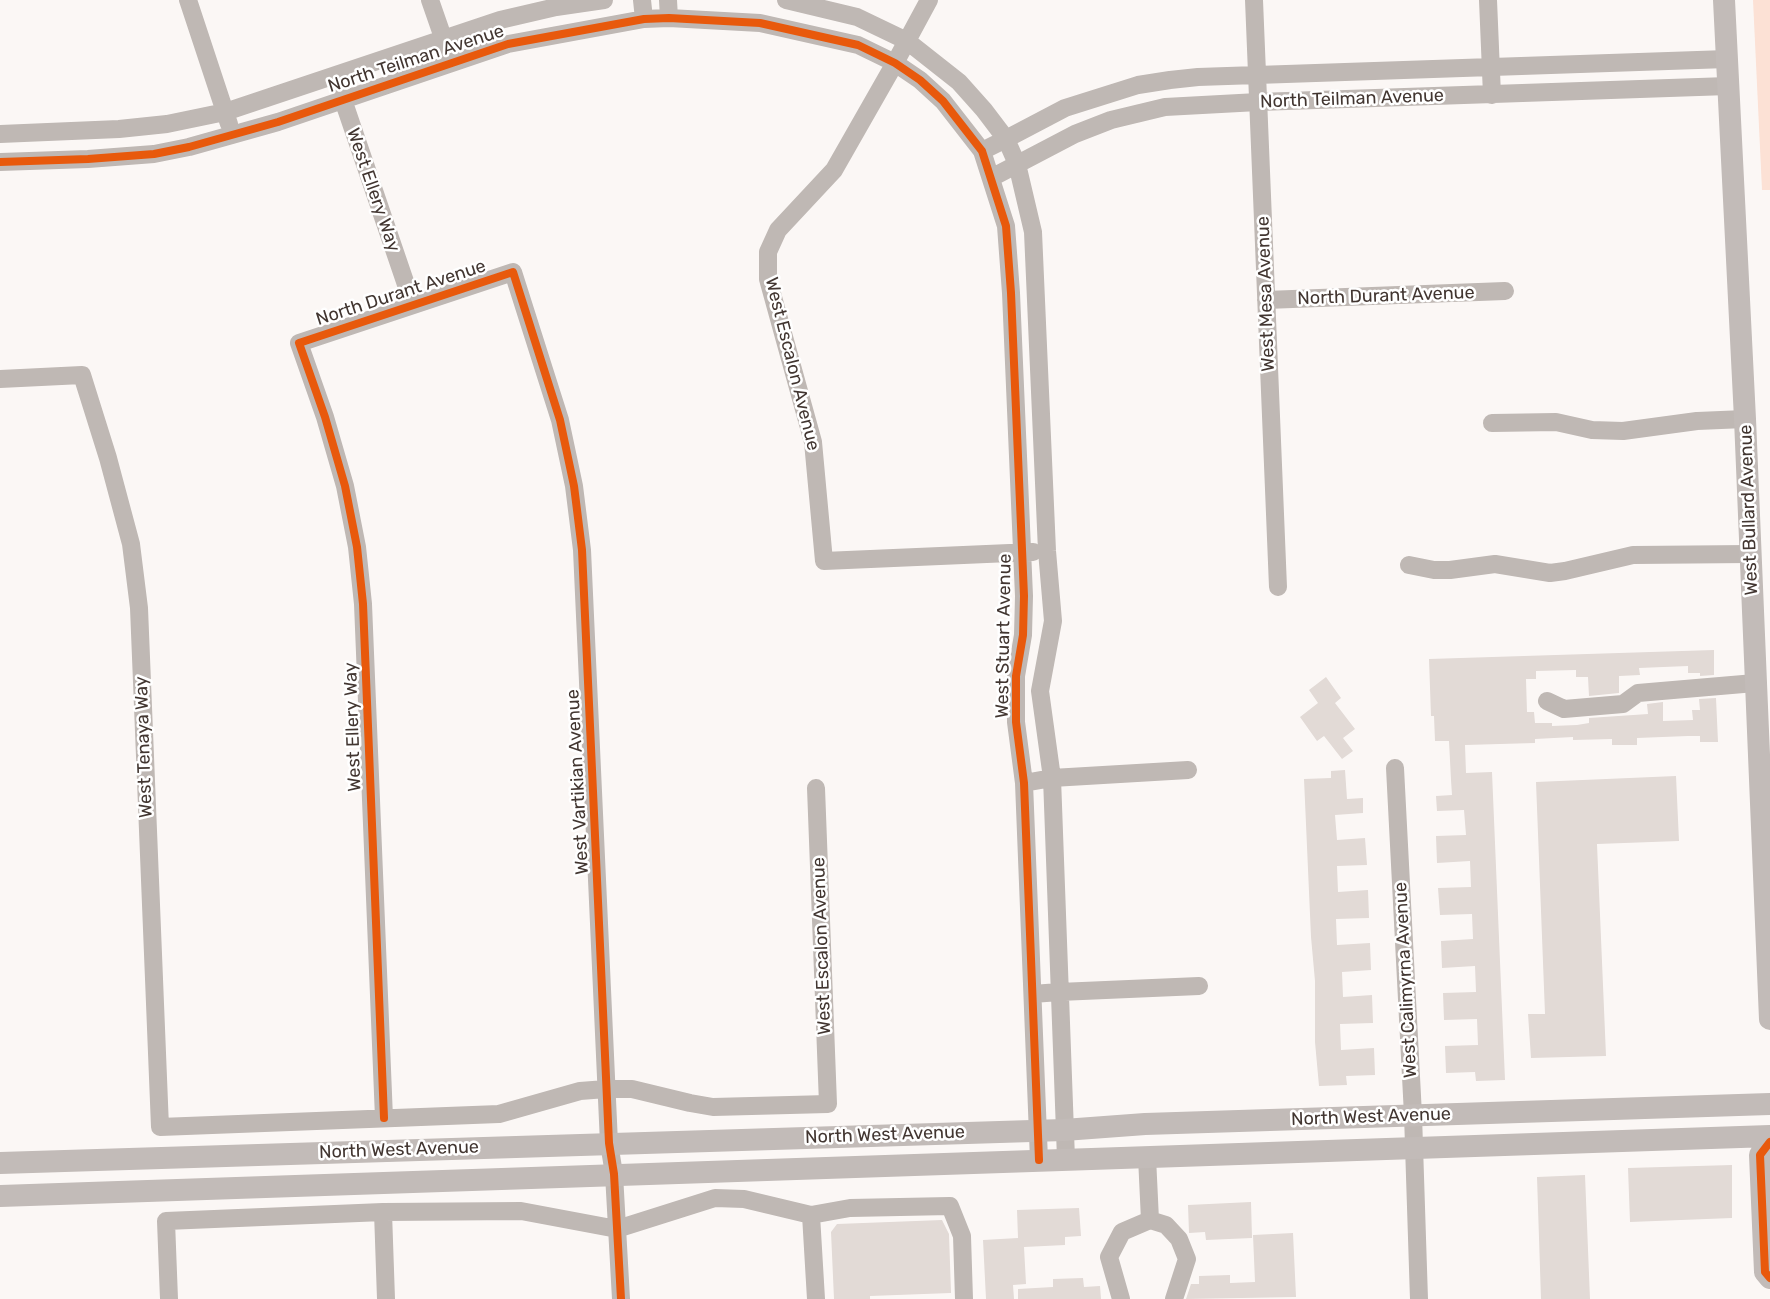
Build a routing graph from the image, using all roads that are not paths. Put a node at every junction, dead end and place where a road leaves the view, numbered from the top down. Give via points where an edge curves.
1 (188, 0) edge
2 (430, 0) edge
3 (604, 0) edge
4 (642, 0) edge
5 (786, 0) edge
6 (929, 0) edge
7 (1254, 0) edge
8 (1488, 0) edge
9 (1724, 0) edge
10 (669, 9) edge
11 (644, 20) junction
12 (443, 39) junction
13 (907, 41) junction
14 (1727, 59) junction
15 (451, 62) junction
16 (896, 63) junction
17 (1491, 68) junction
18 (334, 75) junction
19 (1257, 75) junction
20 (1728, 86) junction
21 (1492, 95) junction
22 (342, 99) junction
23 (1258, 102) junction
24 (225, 112) junction
25 (0, 134) edge
26 (233, 136) junction
27 (1006, 139) junction
28 (982, 151) junction
29 (0, 162) edge
30 (1017, 164) junction
31 (991, 178) junction
32 (513, 272) joint
33 (1505, 291) dead end
34 (1266, 300) junction
35 (413, 305) junction
36 (299, 343) joint
37 (0, 379) edge
38 (1745, 419) junction
39 (1492, 423) dead end
40 (1047, 551) junction
41 (1021, 552) junction
42 (1750, 554) junction
43 (1409, 565) dead end
44 (1278, 587) dead end
45 (1762, 646) edge
46 (1755, 683) junction
47 (1547, 701) dead end
48 (1395, 768) dead end
49 (1188, 770) dead end
50 (1052, 778) junction
51 (1024, 783) junction
52 (1765, 783) edge
53 (816, 788) dead end
54 (1199, 986) dead end
55 (1059, 992) junction
56 (1033, 994) junction
57 (1770, 1019) edge
58 (606, 1089) junction
59 (1770, 1104) edge
60 (1413, 1115) junction
61 (384, 1118) junction
62 (1064, 1130) junction
63 (1038, 1131) junction
64 (1770, 1136) edge
65 (1770, 1142) edge
66 (609, 1143) junction
67 (1414, 1147) junction
68 (1147, 1157) junction
69 (1066, 1159) junction
70 (1039, 1160) junction
71 (0, 1163) edge
72 (614, 1174) junction
73 (0, 1196) edge
74 (383, 1212) junction
75 (811, 1215) junction
76 (1150, 1220) junction
77 (617, 1229) junction
78 (1770, 1278) edge
79 (169, 1299) edge
80 (386, 1299) edge
81 (621, 1299) edge
82 (816, 1299) edge
83 (964, 1299) edge
84 (1121, 1299) edge
85 (1174, 1299) edge
86 (1419, 1299) edge

1 - 24 street
2 - 12 street
3 - 12 street, North Teilman Avenue via 556,7
4 - 11 street
5 - 13 street via 856,17
6 - 13 street, West Escalon Avenue
7 - 19 street, West Mesa Avenue
8 - 17 street
9 - 14 main road, West Bullard Avenue
10 - 11 street, North Teilman Avenue
10 - 16 street, North Teilman Avenue via 759,23 858,45
11 - 15 street, North Teilman Avenue via 508,44
12 - 15 street
12 - 18 street, North Teilman Avenue
13 - 16 street, West Escalon Avenue
13 - 27 street via 959,82
14 - 17 street, North Teilman Avenue
14 - 20 main road, West Bullard Avenue
15 - 22 street, North Teilman Avenue
16 - 28 street, North Teilman Avenue via 943,101
16 - 41 street, West Escalon Avenue via 834,170 778,230 768,252 768,279 813,442 824,561
17 - 19 street, North Teilman Avenue
17 - 21 street
18 - 22 street, West Ellery Way
18 - 24 street, North Teilman Avenue
19 - 23 street, West Mesa Avenue
19 - 27 street, North Teilman Avenue via 1138,85 1065,108
20 - 21 street, North Teilman Avenue
20 - 38 main road, West Bullard Avenue
21 - 23 street, North Teilman Avenue
22 - 26 street, North Teilman Avenue
22 - 35 street, West Ellery Way
23 - 30 street, North Teilman Avenue via 1143,111 1075,134
23 - 34 street, West Mesa Avenue
24 - 25 street, North Teilman Avenue via 119,129
24 - 26 street
26 - 29 street, North Teilman Avenue via 154,154
27 - 28 street, North Teilman Avenue
27 - 30 street, West Stuart Avenue
28 - 31 street, West Stuart Avenue
30 - 31 street, North Teilman Avenue
30 - 40 street, West Stuart Avenue via 1033,232
31 - 41 street, West Stuart Avenue via 1005,226 1011,293
32 - 35 street, North Durant Avenue
32 - 58 street, West Vartikian Avenue via 560,420 582,550
33 - 34 street, North Durant Avenue
34 - 44 street, West Mesa Avenue
35 - 36 street, North Durant Avenue
36 - 61 street, West Ellery Way via 345,486 357,547
37 - 61 street, West Tenaya Way via 82,375 131,544 139,608 160,1127
38 - 39 street via 1623,431 1592,430 1556,422
38 - 42 main road, West Bullard Avenue
40 - 41 street
40 - 50 street, West Stuart Avenue via 1053,621 1040,691
41 - 51 street, West Stuart Avenue via 1023,635 1016,676 1016,722
42 - 43 street via 1633,555 1550,573 1495,564 1450,570
42 - 45 main road, West Bullard Avenue
45 - 46 main road, West Bullard Avenue
46 - 47 street via 1638,693 1623,704 1564,709
46 - 52 main road, West Bullard Avenue
48 - 60 street, West Calimyrna Avenue
49 - 50 street
50 - 51 street
50 - 55 street, West Stuart Avenue
51 - 56 street, West Stuart Avenue
52 - 57 main road, West Bullard Avenue
53 - 58 street, West Escalon Avenue via 828,1104 713,1107 632,1089
54 - 55 street
55 - 56 street
55 - 62 street, West Stuart Avenue
56 - 63 street, West Stuart Avenue
58 - 61 street via 580,1091 499,1114
58 - 66 street, West Vartikian Avenue
59 - 60 main road, North West Avenue
60 - 62 main road, North West Avenue
60 - 67 street, West Calimyrna Avenue
62 - 63 main road, North West Avenue
62 - 69 street, West Stuart Avenue
63 - 66 main road, North West Avenue
63 - 70 street, West Stuart Avenue
64 - 67 main road, North West Avenue
65 - 78 main road via 1760,1155 1765,1272
66 - 71 main road, North West Avenue
66 - 72 street, West Vartikian Avenue
67 - 68 main road, North West Avenue
67 - 86 street, West Calimyrna Avenue
68 - 69 main road, North West Avenue
68 - 76 street
69 - 70 main road, North West Avenue
70 - 72 main road, North West Avenue
72 - 73 main road, North West Avenue
72 - 77 street, West Vartikian Avenue
74 - 77 street via 521,1211
74 - 79 street via 166,1221
74 - 80 street
75 - 77 street via 744,1199 715,1198
75 - 82 street
75 - 83 street via 850,1208 950,1206 962,1236
76 - 84 street via 1122,1232 1109,1257
76 - 85 street via 1166,1225 1179,1239 1186,1259
77 - 81 street, West Vartikian Avenue

